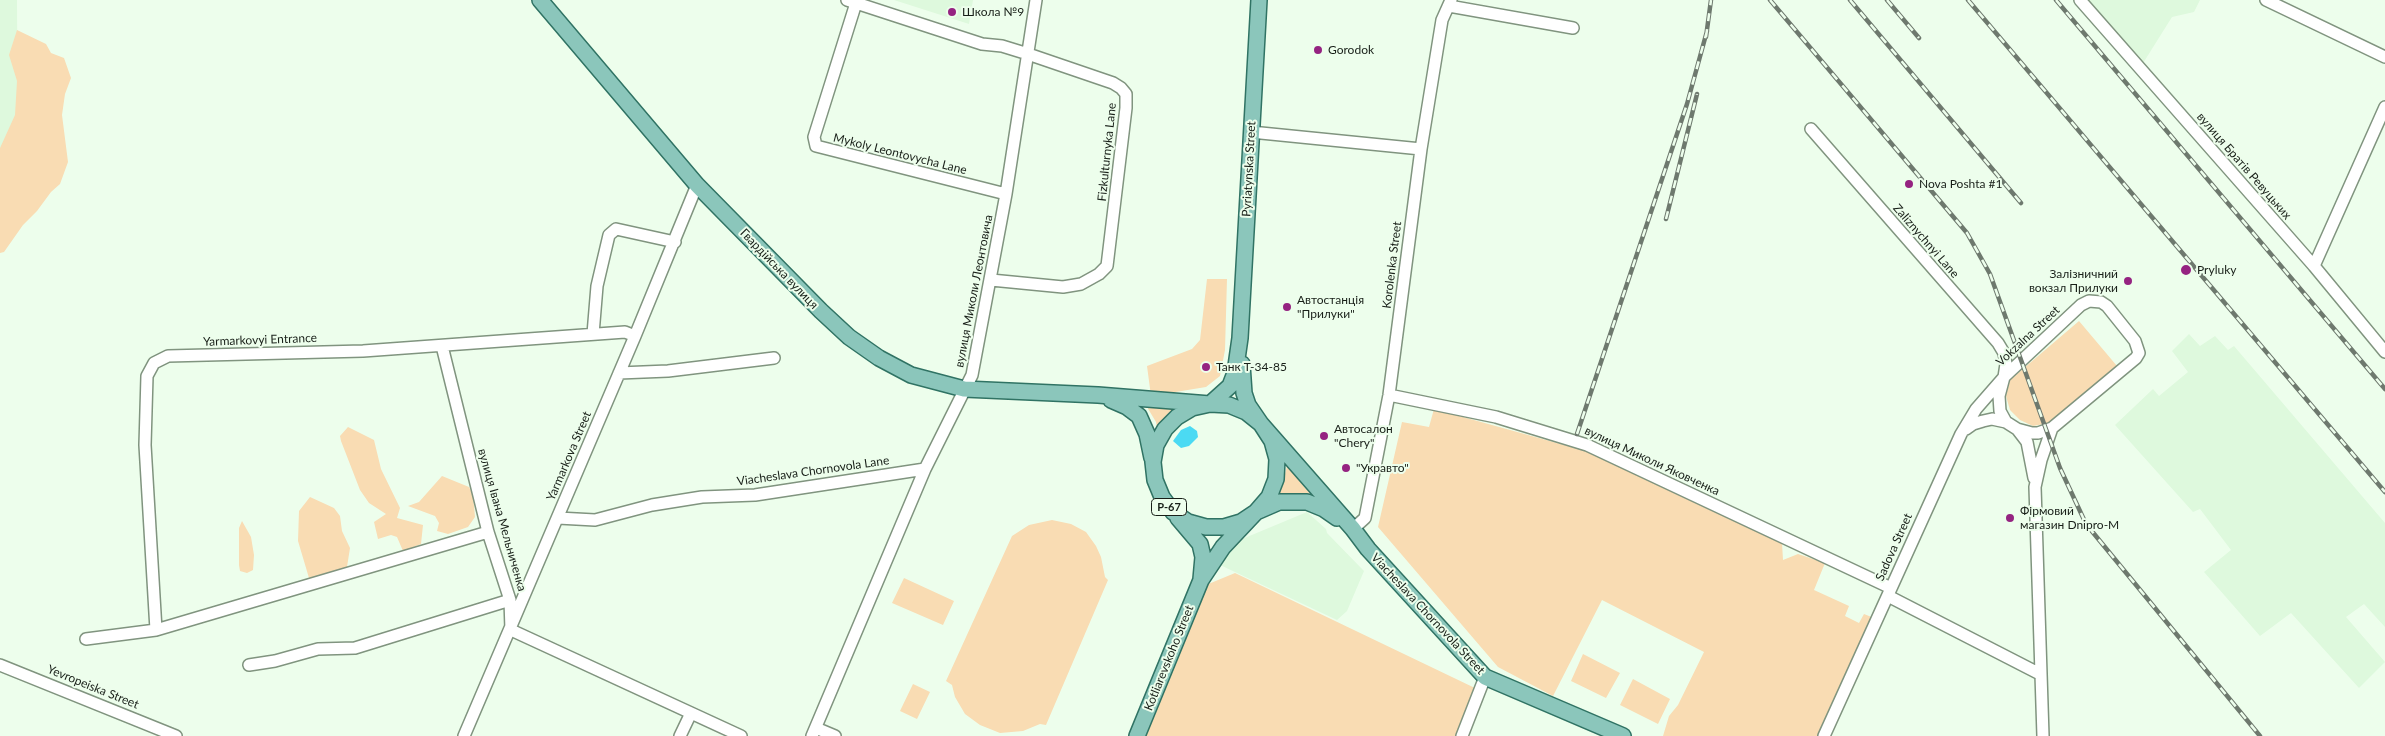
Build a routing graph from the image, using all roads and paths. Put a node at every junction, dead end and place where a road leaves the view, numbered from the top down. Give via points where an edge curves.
1 (540, 0) edge
2 (1036, 0) edge
3 (1259, 0) edge
4 (2080, 0) edge
5 (2266, 0) edge
6 (852, 1) edge
7 (1450, 3) edge
8 (1573, 28) dead end
9 (1028, 54) junction
10 (2385, 57) edge
11 (2385, 107) edge
12 (1811, 129) dead end
13 (1251, 132) junction
14 (1420, 149) junction
15 (697, 185) junction
16 (1006, 194) junction
17 (674, 242) junction
18 (2314, 266) junction
19 (990, 280) junction
20 (593, 334) junction
21 (635, 336) junction
22 (1240, 338) junction
23 (442, 346) junction
24 (2385, 352) edge
25 (774, 358) dead end
26 (619, 373) junction
27 (2004, 377) junction
28 (964, 390) junction
29 (1098, 395) junction
30 (1389, 395) junction
31 (1210, 404) junction
32 (2006, 422) junction
33 (1261, 424) junction
34 (2052, 428) junction
35 (2017, 429) junction
36 (1960, 434) junction
37 (1153, 462) junction
38 (925, 469) junction
39 (2035, 487) junction
40 (1173, 512) junction
41 (1256, 512) junction
42 (558, 518) junction
43 (1353, 529) junction
44 (488, 532) junction
45 (1201, 580) junction
46 (1889, 592) junction
47 (510, 600) junction
48 (156, 630) junction
49 (511, 630) junction
50 (86, 639) dead end
51 (0, 665) edge
52 (248, 665) dead end
53 (2040, 674) junction
54 (1486, 677) junction
55 (691, 713) junction
56 (814, 732) edge
57 (176, 736) edge
58 (464, 736) edge
59 (680, 736) edge
60 (741, 736) edge
61 (835, 736) edge
62 (1137, 736) edge
63 (1462, 736) edge
64 (1623, 736) edge
65 (1824, 736) edge
66 (2043, 736) edge

1 - 15 main road, Гвардійська вулиця
2 - 9 street, вулиця Миколи Леонтовича
3 - 13 main road, Pyriatynska Street / Р-67
4 - 18 street, вулиця Братів Ревуцьких
5 - 10 street
6 - 9 street, Fizkulturnyka Lane via 982,44
6 - 16 street, Mykoly Leontovycha Lane via 814,137 816,146
7 - 8 street
7 - 14 street, Korolenka Street via 1442,20
9 - 16 street, вулиця Миколи Леонтовича
9 - 19 street, Fizkulturnyka Lane via 1113,83 1126,94 1107,266 1100,274 1081,284 1063,287
11 - 18 street
12 - 27 street, Zaliznychnyi Lane via 1998,343 2006,364
13 - 14 street
13 - 22 main road, Pyriatynska Street / Р-67
14 - 30 street, Korolenka Street
15 - 17 street, Yarmarkova Street
15 - 28 main road, Гвардійська вулиця via 849,337 878,358 911,375
16 - 19 street, вулиця Миколи Леонтовича
17 - 20 street via 616,229 608,235
17 - 21 street, Yarmarkova Street
18 - 24 street, вулиця Братів Ревуцьких
19 - 28 street, вулиця Миколи Леонтовича via 972,375
20 - 21 street, Yarmarkovyi Entrance via 625,332
20 - 23 street, Yarmarkovyi Entrance
21 - 26 street, Yarmarkova Street
22 - 31 main road, Р-67 via 1230,386
22 - 33 main road, Р-67 via 1244,393
23 - 44 street, вулиця Івана Мельниченка
23 - 48 street, Yarmarkovyi Entrance via 168,356 154,363 147,376 145,445
25 - 26 street via 668,371
26 - 42 street, Yarmarkova Street
27 - 32 street, Vokzalna Street via 1999,396 2000,411
27 - 34 street, Vokzalna Street via 2081,305 2095,300 2108,306 2135,341 2139,353
27 - 36 street, Sadova Street via 1976,409
28 - 29 main road, Гвардійська вулиця
28 - 38 street, вулиця Миколи Леонтовича
29 - 31 main road, Гвардійська вулиця
29 - 37 main road via 1127,406 1139,416
30 - 43 street, Korolenka Street via 1365,518
30 - 46 street, вулиця Миколи Яковченка via 1496,417 1587,444
31 - 33 main road, Р-67 via 1229,405 1246,412
31 - 37 main road, Р-67 via 1185,412 1165,429 1156,445
32 - 35 street
32 - 36 street via 1983,420
33 - 41 main road, Р-67 via 1272,440 1277,460 1276,479 1269,497
33 - 43 main road, Р-67
34 - 35 street via 2038,433
34 - 39 street
35 - 39 street via 2027,442
36 - 46 street, Sadova Street
37 - 40 main road, Р-67 via 1155,480
38 - 42 street, Viacheslava Chornovola Lane via 755,496 652,505 595,520
38 - 56 street, вулиця Миколи Леонтовича
39 - 53 street
40 - 41 main road, Р-67 via 1188,522 1206,527 1224,527 1241,522
40 - 45 main road via 1200,544 1203,557
41 - 43 main road, Р-67 via 1279,502 1307,502 1324,509
41 - 45 main road via 1223,547
42 - 49 street, Yarmarkova Street
43 - 54 main road, Viacheslava Chornovola Street / Р-67
44 - 47 street, вулиця Івана Мельниченка
44 - 48 street
45 - 62 main road, Kotliarevskoho Street
46 - 53 street, вулиця Миколи Яковченка
46 - 65 street, Sadova Street
47 - 49 street, вулиця Івана Мельниченка
47 - 52 street via 355,648 318,649
48 - 50 street
49 - 55 street
49 - 58 street, Yarmarkova Street
51 - 57 street, Yevropeiska Street
53 - 66 street
54 - 63 street
54 - 64 main road, Viacheslava Chornovola Street / Р-67
55 - 59 street
55 - 60 street
56 - 61 street

